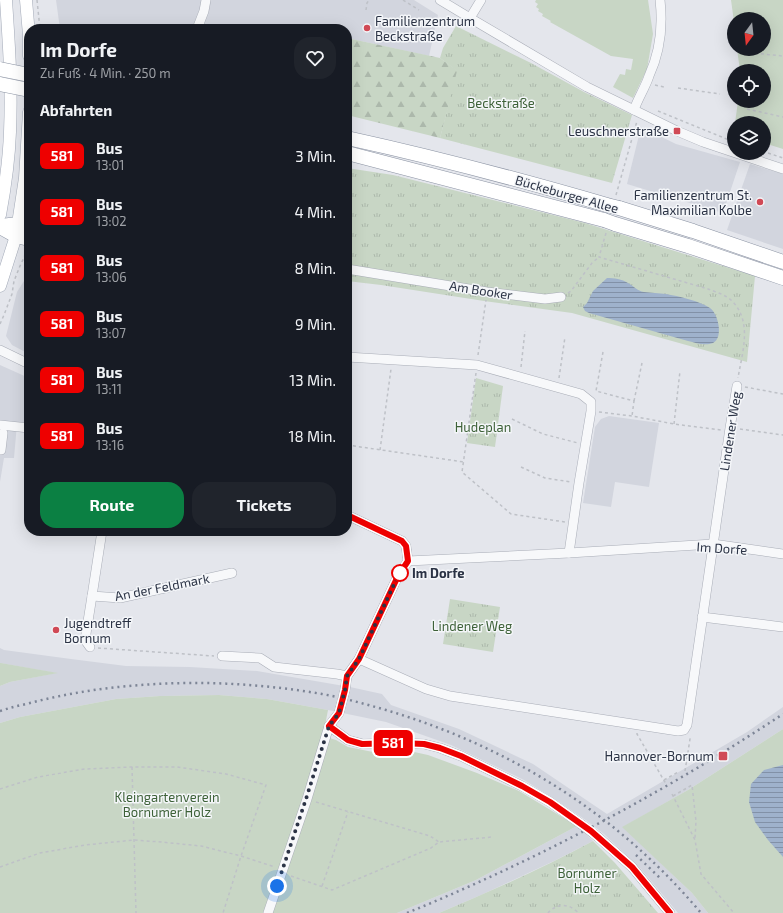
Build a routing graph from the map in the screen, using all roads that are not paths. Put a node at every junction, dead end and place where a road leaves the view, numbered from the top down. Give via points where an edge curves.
1 (6, 0) edge
2 (26, 0) edge
3 (206, 0) edge
4 (440, 0) edge
5 (481, 0) edge
6 (660, 0) edge
7 (470, 18) junction
8 (28, 24) edge
9 (199, 24) edge
10 (0, 69) edge
11 (24, 74) edge
12 (0, 84) edge
13 (24, 89) edge
14 (634, 110) junction
15 (352, 139) edge
16 (352, 154) edge
17 (352, 161) edge
18 (389, 164) junction
19 (783, 169) edge
20 (0, 215) edge
21 (0, 227) edge
22 (24, 234) edge
23 (783, 262) edge
24 (352, 270) edge
25 (783, 278) edge
26 (0, 286) edge
27 (561, 297) road end
28 (0, 350) edge
29 (352, 357) edge
30 (24, 361) edge
31 (737, 386) road end
32 (24, 428) edge
33 (2, 429) edge
34 (0, 450) edge
35 (352, 517) edge
36 (101, 536) edge
37 (713, 544) junction
38 (569, 553) junction
39 (783, 554) edge
40 (408, 561) junction
41 (232, 573) dead end
42 (92, 596) junction
43 (702, 617) junction
44 (783, 628) edge
45 (90, 647) road end
46 (222, 656) road end
47 (359, 659) junction
48 (347, 676) junction
49 (329, 726) junction
50 (268, 913) edge
51 (670, 913) edge

1 - 20 main road via 11,79 10,134
2 - 8 main road
3 - 9 street
4 - 7 street
5 - 7 street
6 - 14 street via 659,46
7 - 14 street via 587,87
10 - 11 highway, bridge
12 - 13 highway, bridge
14 - 19 street via 703,142
15 - 23 highway, Bückeburger Allee via 614,203
16 - 18 highway, Bückeburger Allee
17 - 18 highway via 371,165
18 - 25 highway, Bückeburger Allee via 688,246
21 - 22 highway
22 - 26 main road
24 - 27 street, Am Booker via 487,292 545,299
28 - 30 street
29 - 38 street via 477,365 581,394 591,402
31 - 37 street, Lindener Weg
32 - 33 street
33 - 34 street
35 - 40 street via 402,541 406,546
36 - 42 street
37 - 38 street, Im Dorfe
37 - 39 street, Im Dorfe
37 - 43 street, Lindener Weg
38 - 40 street, Im Dorfe
40 - 47 street via 398,576
41 - 42 street, An der Feldmark via 120,598
42 - 45 street via 85,640
43 - 44 street
43 - 47 street, Lindener Weg via 686,725 684,730 678,731 450,696 426,689
46 - 48 street via 260,658 274,667
47 - 48 street
48 - 49 street via 339,713
49 - 50 street
49 - 51 street, bridge via 348,740 362,744 424,744 440,748 522,786 550,802 598,837 632,867

